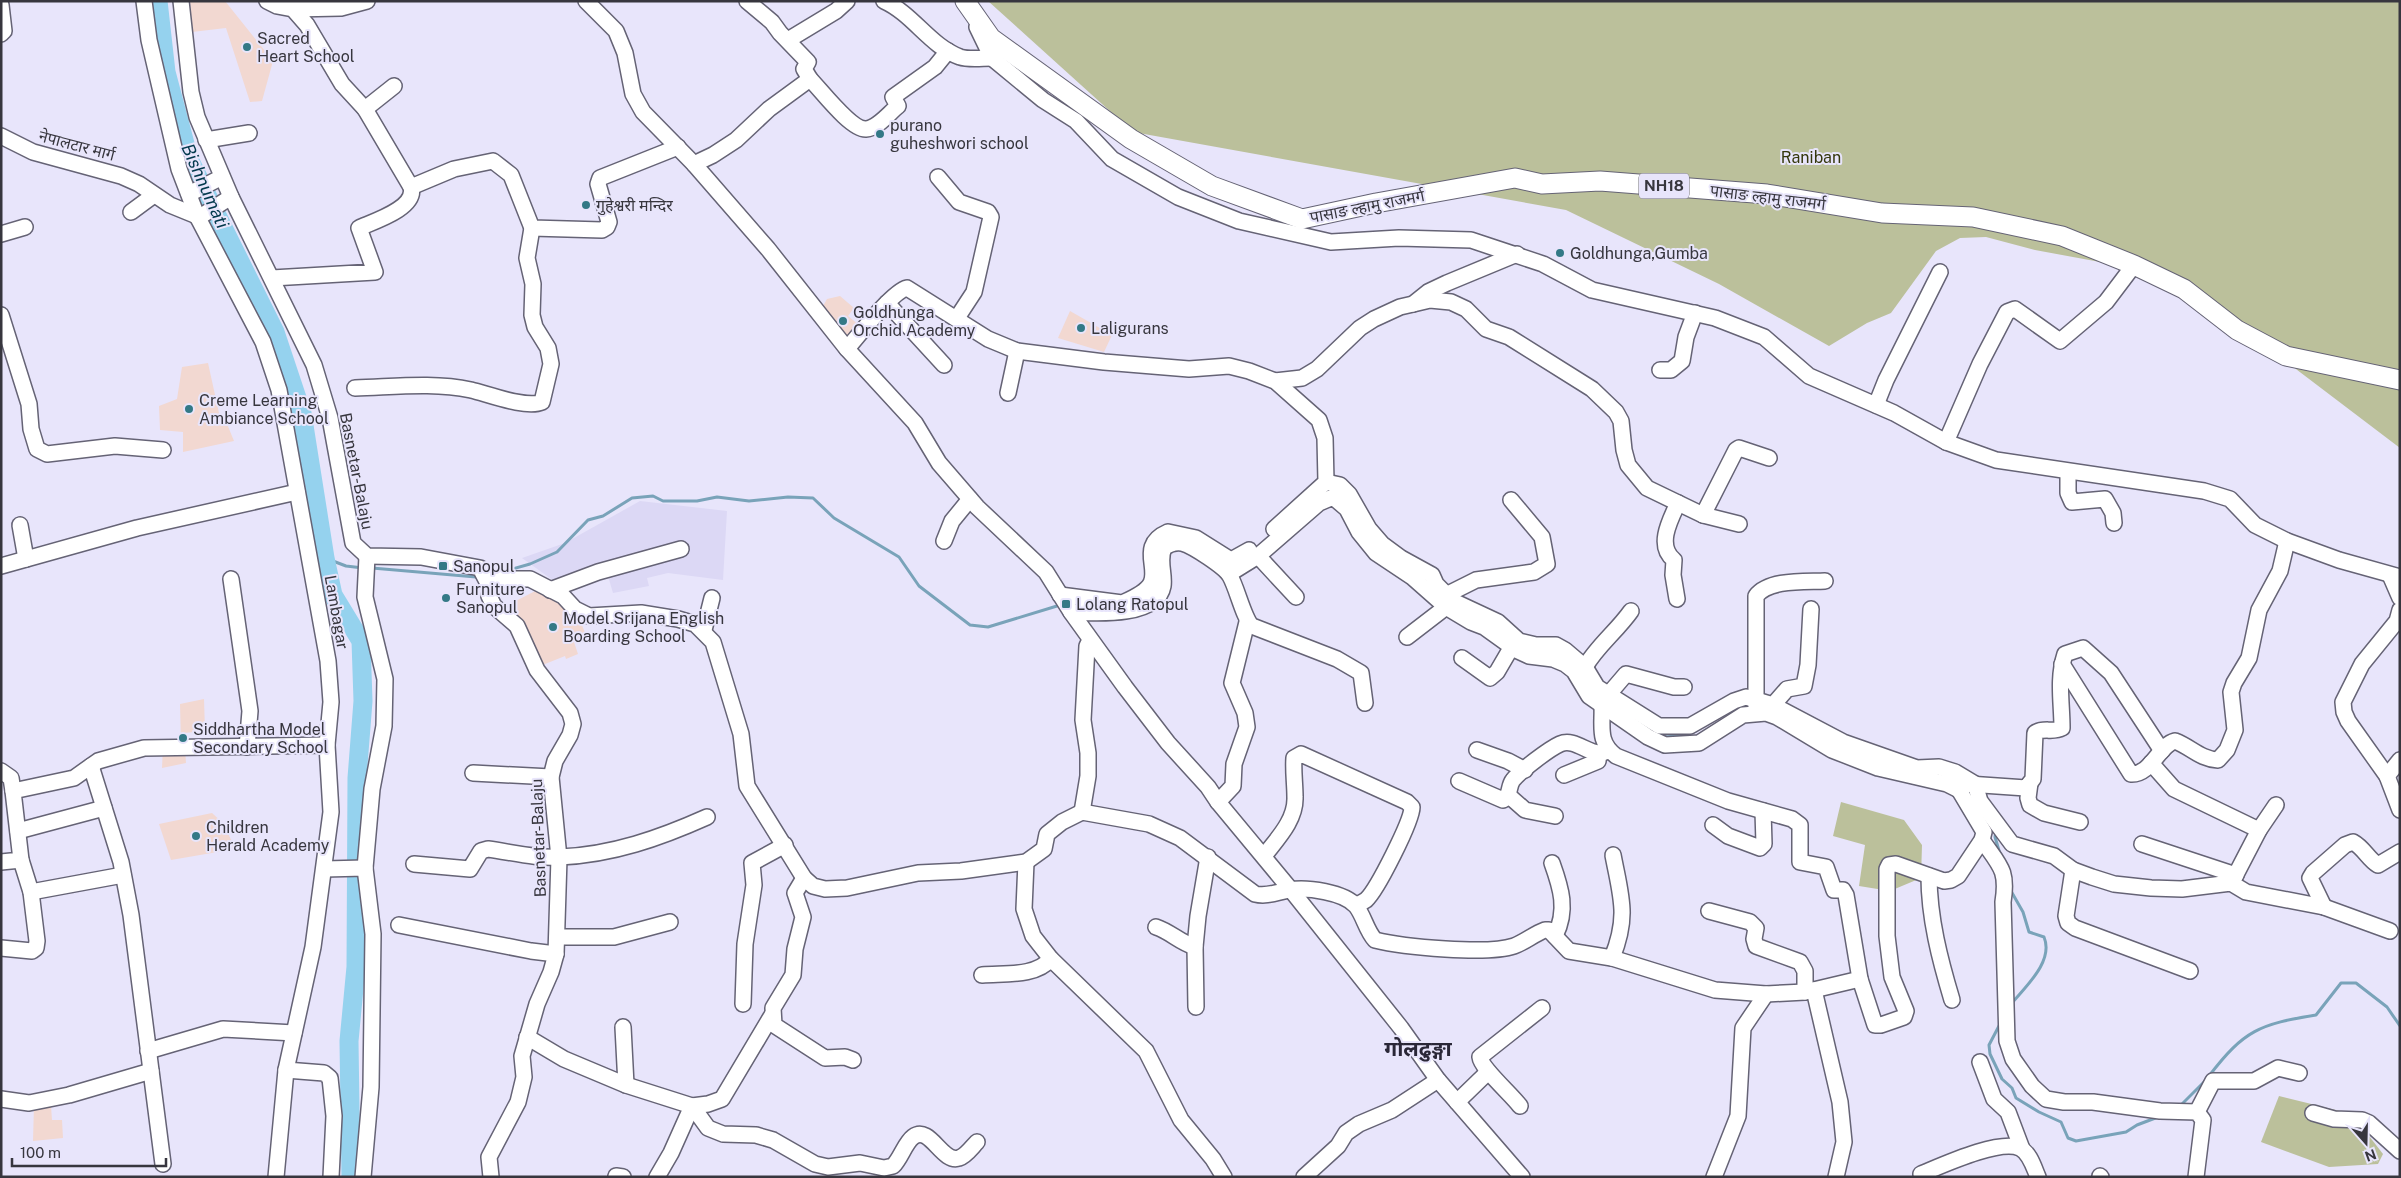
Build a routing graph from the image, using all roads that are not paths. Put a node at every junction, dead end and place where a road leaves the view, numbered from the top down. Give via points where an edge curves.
1 (144, 1) edge
2 (182, 1) edge
3 (267, 1) edge
4 (367, 1) edge
5 (586, 1) edge
6 (747, 1) edge
7 (847, 1) edge
8 (884, 1) edge
9 (964, 1) edge
10 (1, 5) edge
11 (293, 9) junction
12 (1, 34) edge
13 (788, 40) junction
14 (948, 51) junction
15 (992, 58) junction
16 (810, 79) junction
17 (394, 86) dead end
18 (365, 109) junction
19 (248, 133) dead end
20 (1, 136) edge
21 (206, 140) junction
22 (678, 147) junction
23 (694, 164) junction
24 (938, 177) dead end
25 (218, 179) junction
26 (412, 187) junction
27 (193, 192) junction
28 (154, 196) junction
29 (228, 199) junction
30 (131, 212) dead end
31 (200, 216) junction
32 (25, 227) dead end
33 (532, 228) junction
34 (1, 234) edge
35 (1517, 254) junction
36 (2134, 265) junction
37 (1940, 272) dead end
38 (272, 278) junction
39 (888, 303) junction
40 (1413, 304) junction
41 (1696, 313) junction
42 (1, 314) edge
43 (957, 318) junction
44 (848, 349) junction
45 (1017, 351) junction
46 (944, 365) dead end
47 (1660, 370) dead end
48 (2400, 380) edge
49 (1275, 381) junction
50 (356, 388) dead end
51 (1008, 393) dead end
52 (1876, 405) junction
53 (1946, 442) junction
54 (163, 450) dead end
55 (1769, 458) dead end
56 (2068, 472) junction
57 (1326, 482) junction
58 (297, 492) junction
59 (970, 499) junction
60 (1511, 500) dead end
61 (1678, 503) junction
62 (1703, 515) junction
63 (2114, 523) dead end
64 (1738, 524) dead end
65 (20, 525) dead end
66 (944, 541) dead end
67 (2287, 541) junction
68 (681, 550) dead end
69 (1258, 556) junction
70 (26, 559) junction
71 (366, 563) junction
72 (1, 566) edge
73 (481, 571) junction
74 (1229, 574) junction
75 (2395, 576) edge
76 (231, 579) dead end
77 (1825, 581) dead end
78 (550, 590) junction
79 (1060, 595) junction
80 (712, 598) dead end
81 (1296, 598) dead end
82 (2400, 598) edge
83 (1677, 599) dead end
84 (1446, 601) junction
85 (1812, 609) dead end
86 (2400, 610) edge
87 (1631, 611) dead end
88 (1071, 612) junction
89 (1248, 622) junction
90 (704, 630) junction
91 (1407, 636) dead end
92 (1090, 640) junction
93 (1516, 646) junction
94 (1462, 658) dead end
95 (2062, 664) junction
96 (1585, 668) junction
97 (1684, 687) dead end
98 (1609, 702) junction
99 (1365, 703) dead end
100 (1773, 705) junction
101 (1757, 706) junction
102 (327, 745) junction
103 (247, 747) junction
104 (1477, 750) dead end
105 (1602, 751) junction
106 (2162, 751) junction
107 (2400, 760) edge
108 (2151, 763) junction
109 (91, 766) junction
110 (1525, 770) junction
111 (1, 771) edge
112 (473, 773) dead end
113 (1564, 775) dead end
114 (2387, 776) junction
115 (551, 777) junction
116 (1459, 781) dead end
117 (2030, 783) junction
118 (1966, 786) junction
119 (13, 791) junction
120 (1508, 795) junction
121 (1218, 802) junction
122 (2276, 805) dead end
123 (104, 808) junction
124 (2400, 810) edge
125 (1763, 811) junction
126 (1082, 812) junction
127 (1555, 816) dead end
128 (707, 817) dead end
129 (2080, 822) dead end
130 (1713, 825) dead end
131 (2259, 830) junction
132 (18, 831) junction
133 (1982, 840) junction
134 (2142, 844) dead end
135 (785, 845) junction
136 (2400, 852) edge
137 (1613, 855) dead end
138 (1264, 856) junction
139 (1208, 857) junction
140 (559, 858) junction
141 (22, 860) junction
142 (1, 862) edge
143 (1026, 862) junction
144 (1552, 863) dead end
145 (414, 864) dead end
146 (362, 868) junction
147 (324, 869) junction
148 (2073, 870) junction
149 (123, 875) junction
150 (1929, 876) junction
151 (804, 878) junction
152 (2234, 879) junction
153 (1292, 890) junction
154 (31, 892) junction
155 (1356, 905) junction
156 (2324, 907) junction
157 (1709, 911) dead end
158 (670, 922) dead end
159 (399, 925) dead end
160 (1156, 927) dead end
161 (2390, 931) dead end
162 (1555, 936) junction
163 (557, 937) junction
164 (1195, 947) junction
165 (1, 948) edge
166 (556, 954) junction
167 (1612, 958) junction
168 (1051, 959) junction
169 (2190, 971) dead end
170 (982, 975) dead end
171 (1860, 979) junction
172 (1809, 991) junction
173 (1766, 994) junction
174 (1952, 1000) dead end
175 (744, 1004) dead end
176 (1196, 1007) dead end
177 (1542, 1008) dead end
178 (772, 1015) junction
179 (622, 1027) dead end
180 (294, 1033) junction
181 (527, 1037) junction
182 (148, 1051) junction
183 (854, 1060) dead end
184 (1980, 1062) dead end
185 (286, 1070) junction
186 (151, 1071) junction
187 (1488, 1072) junction
188 (2299, 1073) dead end
189 (1438, 1080) junction
190 (626, 1085) junction
191 (1, 1099) edge
192 (1457, 1102) junction
193 (692, 1106) junction
194 (1520, 1106) dead end
195 (2198, 1112) junction
196 (2313, 1113) dead end
197 (977, 1142) dead end
198 (2022, 1149) junction
199 (2400, 1151) edge
200 (163, 1164) dead end
201 (889, 1172) edge
202 (1921, 1174) dead end
203 (276, 1177) edge
204 (330, 1177) edge
205 (363, 1177) edge
206 (491, 1177) edge
207 (657, 1177) edge
208 (1224, 1177) edge
209 (1304, 1177) edge
210 (1522, 1177) edge
211 (1714, 1177) edge
212 (1836, 1177) edge
213 (2038, 1177) edge
214 (2196, 1177) edge

1 - 27 street, Lambagar via 149,40 179,169
2 - 21 street, Basnetar-Balaju via 191,92
3 - 11 street
4 - 11 street via 342,8
5 - 22 street via 616,31 633,94 643,112
6 - 13 street
7 - 13 street
8 - 14 street via 900,8
9 - 15 street
9 - 36 main road, पासाङ ल्हामु राजमर्ग / NH18 via 991,38 1131,138 1212,186 1302,219 1515,178 1542,184 1600,181 1767,194 1882,213 1973,217 2062,236
10 - 12 street via 4,31
11 - 18 street via 308,25 342,84
13 - 16 street via 808,62 804,69
14 - 15 street via 962,58
14 - 16 street via 935,67 893,97 898,106 877,124 865,129 853,125
15 - 35 street via 1076,121 1112,159 1178,197 1239,221 1331,242 1399,238 1471,240
16 - 23 street via 769,109 736,140
17 - 18 street
18 - 26 street
19 - 21 street
20 - 28 street, नेपालटार मार्ग via 33,152 121,176
21 - 25 street, Basnetar-Balaju
22 - 23 street
22 - 33 street via 600,178 598,184 609,220 605,229
23 - 44 street
24 - 43 street via 959,202 988,212 991,217 974,292
25 - 27 street
25 - 29 street, Basnetar-Balaju
26 - 33 street via 454,169 493,161 511,175
26 - 38 street via 410,200 359,228 376,272
27 - 31 street, Lambagar
28 - 30 street
28 - 31 street, नेपालटार मार्ग
29 - 31 street
29 - 38 street, Basnetar-Balaju
31 - 58 street, Lambagar via 264,342 279,390
32 - 34 street
33 - 50 street via 527,258 533,284 532,315 535,327 548,348 551,364 542,402 515,402 438,385
35 - 40 street via 1434,289
35 - 41 street via 1592,290
36 - 48 main road, पासाङ ल्हामु राजमर्ग / NH18 via 2184,289 2237,330 2286,356
36 - 53 street via 2106,302 2060,340 2015,309 2007,312
37 - 52 street
38 - 71 street, Basnetar-Balaju via 314,366 330,418 349,531
39 - 43 street via 907,288
39 - 44 street
39 - 46 street
40 - 49 street via 1388,312 1360,328 1317,369 1302,378
40 - 61 street via 1430,300 1451,302 1466,309 1486,328 1509,337 1592,389 1622,421 1628,465 1647,488
41 - 47 street via 1686,337 1682,362 1671,370
41 - 52 street via 1764,337 1809,376
42 - 54 street via 29,404 31,429 37,448 47,454 115,446
43 - 45 street via 988,338
44 - 59 street via 915,423 939,463
45 - 49 street via 1189,369 1229,366
45 - 51 street
49 - 57 street via 1319,420 1325,438
52 - 53 street
53 - 56 street via 1996,460
55 - 62 street via 1739,448 1736,450
56 - 63 street via 2068,492 2072,502 2105,499 2113,513
56 - 67 street via 2204,492 2230,499 2255,525
57 - 79 street via 1234,560 1196,538 1168,532 1154,545 1152,582 1129,600 1122,603
57 - 84 street via 1340,485 1349,494 1369,529 1382,544 1432,575
58 - 70 street via 137,528
58 - 102 street, Lambagar via 328,662 331,702
59 - 66 street via 952,522
59 - 79 street via 1036,560
60 - 84 street via 1542,537 1547,564 1534,572 1476,580
61 - 62 street
61 - 83 street via 1664,543 1667,555 1674,560
62 - 64 street
65 - 70 street
67 - 75 street
67 - 106 street via 2280,571 2259,610 2249,658 2231,692 2235,730 2227,750 2218,760 2196,754 2175,741 2168,743
68 - 78 street via 598,572
69 - 74 street
69 - 81 street
69 - 84 street via 1319,504 1333,497 1347,509 1359,532 1376,553
70 - 72 street
71 - 73 street via 421,557
71 - 146 street via 365,597 385,675 384,726
73 - 78 street via 530,578
73 - 115 street, Basnetar-Balaju via 492,591 489,596 494,606 517,626 537,670 570,712 573,724 570,735 555,761
74 - 88 street via 1200,552 1182,543 1174,543 1162,552 1163,585 1160,593 1148,603 1117,613
74 - 89 street
75 - 82 street
76 - 103 street via 250,711
77 - 101 street via 1778,586 1756,596
78 - 90 street via 589,616 641,613 678,619
79 - 88 street
80 - 90 street
84 - 91 street
84 - 93 street via 1471,622
85 - 100 street via 1806,682 1804,686 1787,689
86 - 114 street via 2397,621 2362,664 2343,702 2348,721
87 - 96 street via 1593,653
88 - 92 street
89 - 99 street via 1308,650 1337,659 1361,673
89 - 121 street via 1232,683 1245,713 1247,727 1234,764 1233,786
90 - 135 street via 713,642 741,734 747,786
92 - 121 street via 1168,743
92 - 126 street via 1083,720 1088,776
93 - 94 street via 1490,678
93 - 96 street via 1556,645 1575,656
93 - 98 street via 1529,656 1565,664 1574,671 1589,696
95 - 106 street via 2065,654 2083,648 2112,673
95 - 108 street via 2129,771 2137,773
95 - 117 street via 2059,702 2062,728 2035,733 2033,779
96 - 98 street
97 - 98 street via 1674,688 1626,674
98 - 101 street via 1640,733 1665,745 1699,743
98 - 105 street via 1602,730
100 - 101 street
100 - 118 street via 1843,742 1917,768 1955,772
101 - 118 street via 1832,750 1878,768
102 - 103 street
102 - 147 street, Lambagar via 330,812
103 - 109 street via 144,748
104 - 110 street
105 - 110 street via 1567,742
105 - 113 street via 1598,761
105 - 125 street via 1728,801
106 - 108 street
107 - 114 street
108 - 131 street via 2174,789
109 - 119 street via 74,778
109 - 123 street
110 - 120 street via 1512,780
111 - 119 street via 11,778
112 - 115 street
114 - 124 street
115 - 140 street, Basnetar-Balaju
116 - 120 street via 1503,800
117 - 118 street via 2026,788
117 - 129 street via 2030,806
118 - 133 street via 1982,825
118 - 148 street via 2012,844 2054,856
119 - 132 street
120 - 127 street via 1525,810
121 - 138 street
122 - 131 street
123 - 132 street
123 - 149 street
125 - 130 street via 1764,844 1760,848 1728,836
125 - 171 street via 1792,819 1800,825 1800,862 1826,867 1834,890 1845,892
126 - 139 street via 1149,824 1180,838
126 - 143 street via 1047,834 1044,849
128 - 140 street via 619,849
131 - 152 street
132 - 141 street
133 - 150 street via 1958,876 1944,881
133 - 195 street via 2000,865 2006,881 2003,902 2007,1041 2013,1059 2032,1086 2046,1100
134 - 152 street
135 - 151 street
135 - 175 street via 752,863 754,885 745,944
136 - 156 street via 2378,864 2353,842 2345,846 2310,878
137 - 167 street via 1623,912 1620,938
138 - 153 street
138 - 155 street via 1290,821 1295,807 1293,770 1297,755 1302,754 1407,802 1412,812 1378,883 1366,900
139 - 153 street via 1255,894 1264,896
139 - 164 street
140 - 145 street via 488,849 481,851 470,869
140 - 163 street, Basnetar-Balaju
141 - 142 street
141 - 154 street
143 - 151 street via 960,872 918,873 847,888 825,889 813,886
143 - 168 street via 1024,909 1027,923
144 - 162 street via 1561,888 1563,915
146 - 147 street
146 - 205 street via 373,934 371,1088
147 - 180 street, Lambagar via 313,947
148 - 152 street via 2114,884 2151,888 2182,889
148 - 169 street via 2066,916 2068,923
149 - 154 street
149 - 182 street
150 - 171 street via 1896,864 1889,865 1887,869 1887,936 1892,977 1906,1011 1904,1017 1875,1025
150 - 174 street via 1940,958
151 - 178 street via 795,892 803,917 793,975
152 - 156 street via 2246,892
153 - 155 street via 1338,895
153 - 189 street
154 - 165 street via 36,948 32,951
155 - 162 street via 1375,940 1390,944 1502,949 1515,946 1545,930
156 - 161 street
157 - 172 street via 1750,922 1756,928 1756,946 1800,962
158 - 163 street via 614,937
159 - 166 street
160 - 164 street via 1181,943
162 - 167 street via 1569,951
163 - 166 street, Basnetar-Balaju
164 - 176 street
166 - 181 street, Basnetar-Balaju
167 - 173 street via 1715,990
168 - 170 street via 1043,967 1033,970
168 - 208 street via 1146,1051 1181,1120
171 - 172 street
172 - 173 street
172 - 212 street via 1840,1102 1844,1142
173 - 211 street via 1743,1028 1738,1116
177 - 187 street via 1483,1054 1481,1062
178 - 183 street via 774,1025 825,1058
178 - 193 street via 722,1099
179 - 190 street
180 - 182 street via 223,1029
180 - 185 street, Lambagar
181 - 190 street via 564,1059
181 - 206 street, Basnetar-Balaju via 522,1056 524,1077 518,1102 489,1156
182 - 186 street
184 - 198 street via 1994,1099 2008,1112
185 - 203 street, Lambagar
185 - 204 street via 324,1073 330,1078 334,1116
186 - 191 street via 101,1087 29,1103
186 - 200 street
187 - 192 street
187 - 194 street
188 - 195 street via 2283,1067 2254,1081 2213,1081
189 - 192 street
189 - 209 street via 1392,1110 1359,1124
190 - 193 street
192 - 210 street
193 - 201 street via 708,1128 723,1134 772,1140 816,1164 828,1167 860,1164
193 - 207 street
195 - 214 street via 2203,1120
196 - 199 street via 2369,1123
197 - 201 street via 962,1157 955,1159 926,1136 913,1137
198 - 202 street via 2011,1146 1970,1153
198 - 213 street

